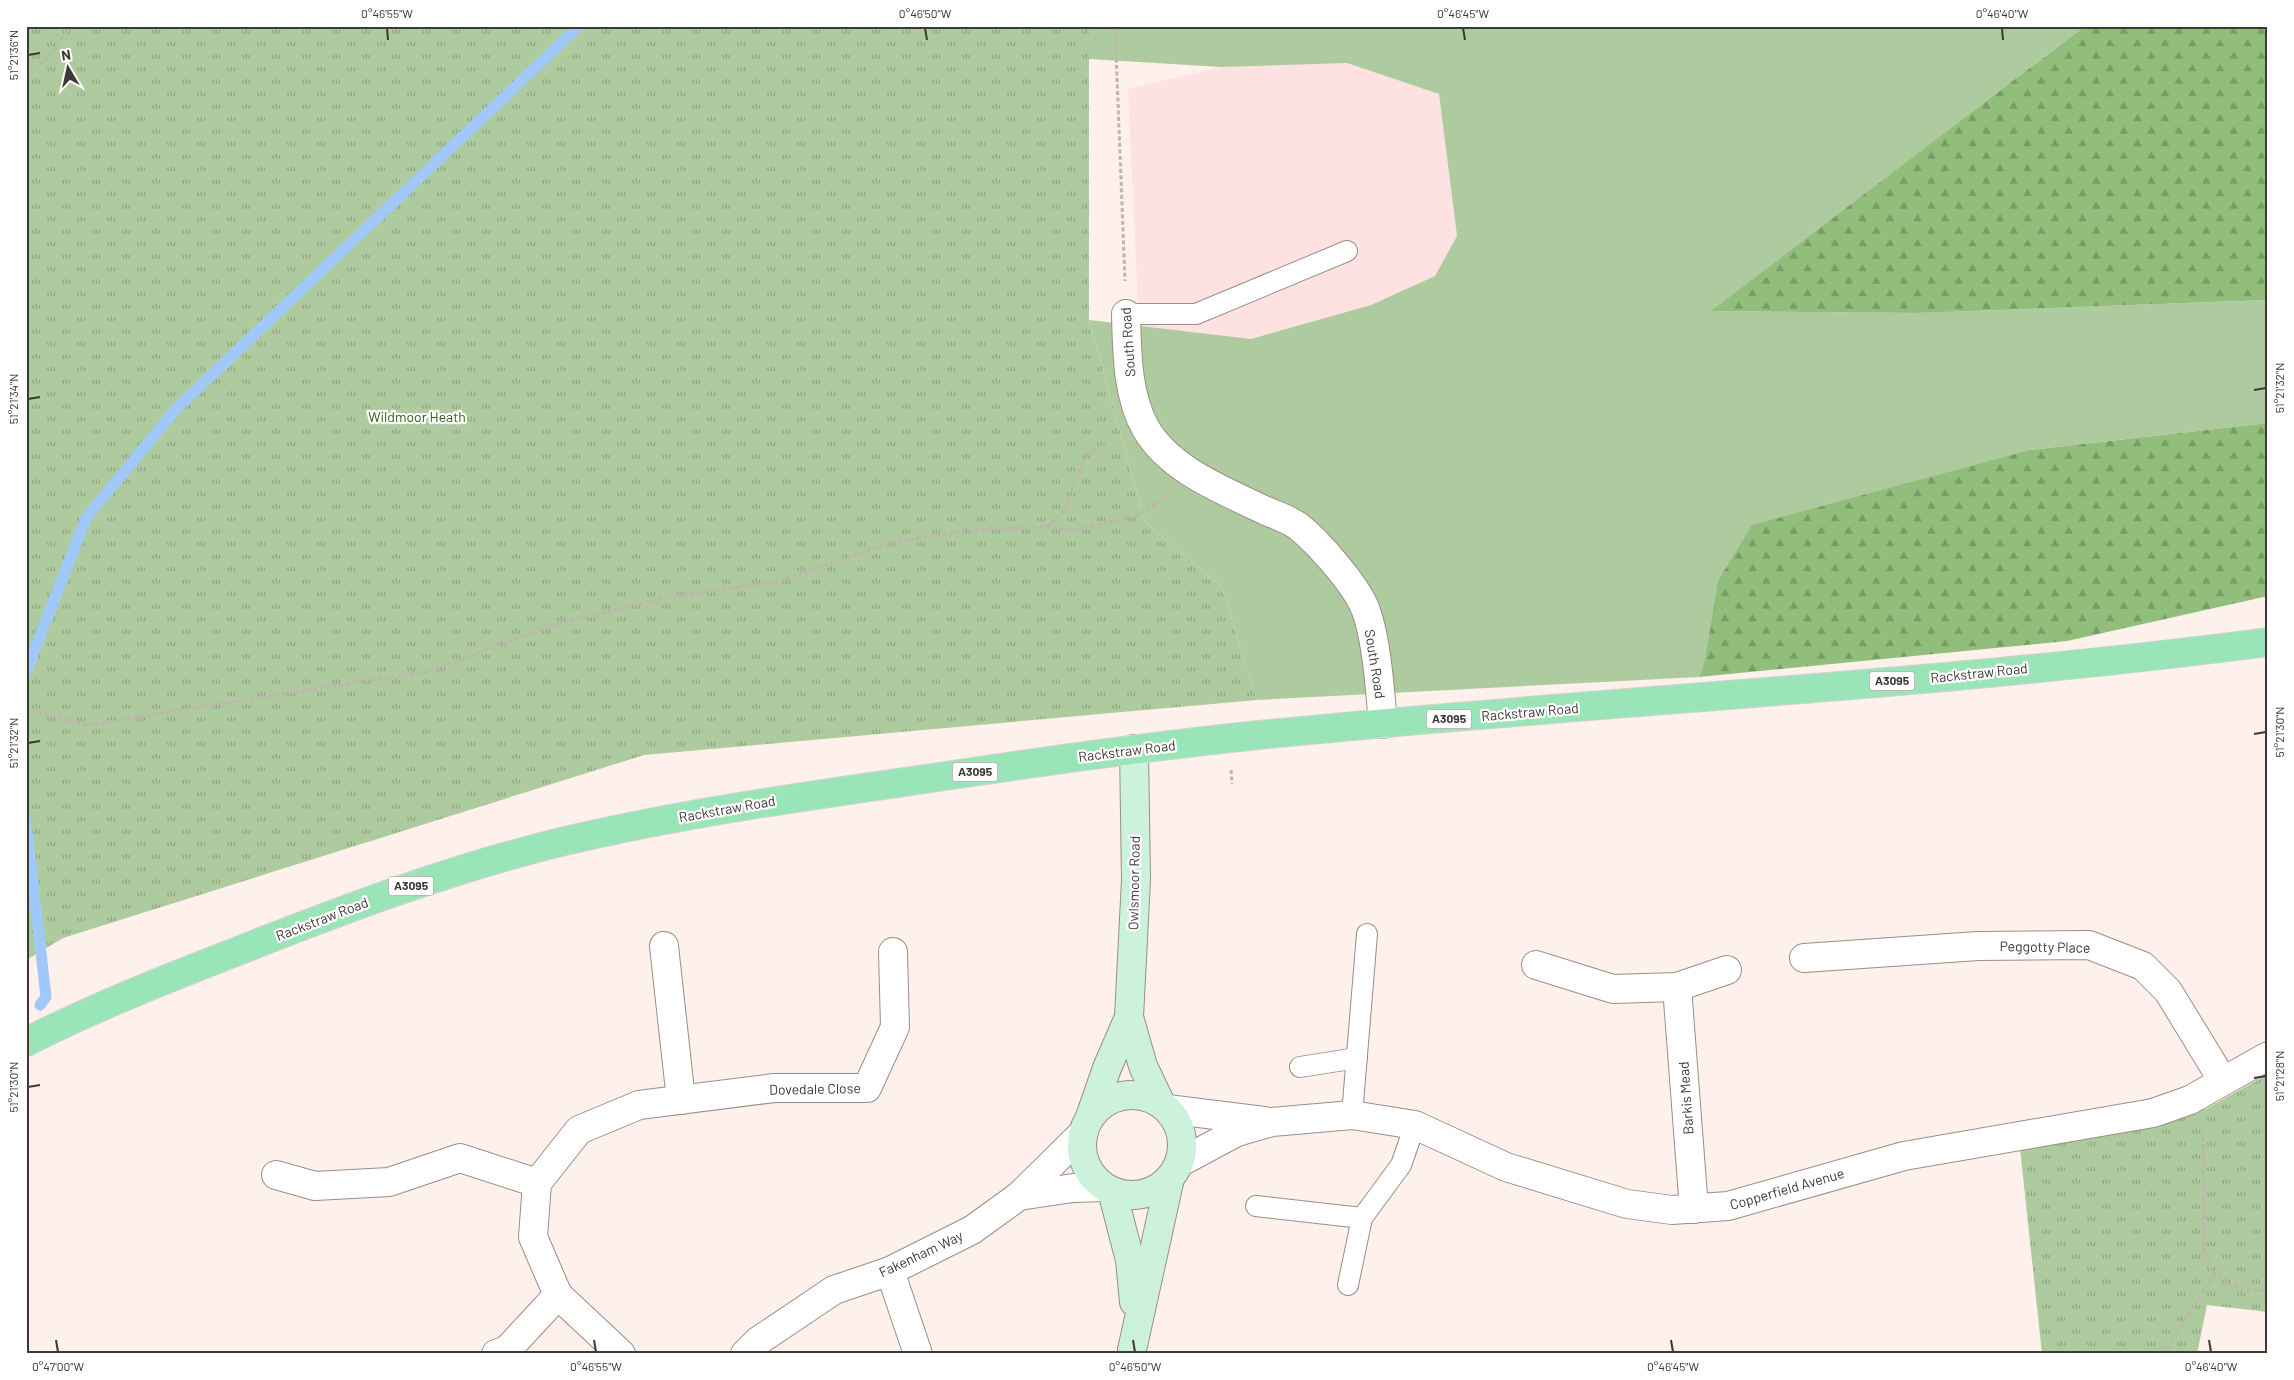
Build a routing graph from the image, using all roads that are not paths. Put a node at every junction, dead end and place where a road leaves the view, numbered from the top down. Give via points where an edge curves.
1 (1347, 251) dead end
2 (1126, 314) joint
3 (2268, 642) edge
4 (1383, 724) junction
5 (1134, 750) junction
6 (1367, 934) dead end
7 (664, 946) dead end
8 (893, 952) dead end
9 (1804, 958) dead end
10 (1536, 965) dead end
11 (1727, 970) dead end
12 (1677, 987) junction
13 (1129, 1016) junction
14 (26, 1042) edge
15 (2268, 1056) edge
16 (1357, 1058) junction
17 (1300, 1067) dead end
18 (2223, 1081) junction
19 (681, 1100) junction
20 (1164, 1107) junction
21 (1352, 1116) junction
22 (1272, 1122) junction
23 (1087, 1125) junction
24 (1415, 1125) junction
25 (1174, 1171) junction
26 (276, 1175) dead end
27 (537, 1183) junction
28 (1108, 1189) junction
29 (1020, 1196) junction
30 (1256, 1206) dead end
31 (1694, 1209) junction
32 (1362, 1218) junction
33 (890, 1271) junction
34 (1348, 1285) dead end
35 (558, 1294) junction
36 (1132, 1352) edge
37 (496, 1354) edge
38 (620, 1354) edge
39 (745, 1354) edge
40 (918, 1354) edge

1 - 2 lane via 1196,314
2 - 4 street, South Road via 1130,378 1139,412 1155,442 1192,473 1297,526 1343,574 1365,608 1374,647
3 - 4 main road, Rackstraw Road / A3095 via 1933,678
4 - 5 main road, Rackstraw Road / A3095
5 - 13 street, Owlsmoor Road via 1136,880
5 - 14 main road, Rackstraw Road / A3095 via 815,794 684,816 560,842 415,885 332,914 130,994
6 - 16 lane
7 - 19 street
8 - 19 street, Dovedale Close via 896,1028 867,1088 774,1088
9 - 18 street, Peggotty Place via 1978,946 2090,946 2143,966 2168,991
10 - 12 street via 1613,989
11 - 12 street
12 - 31 street, Barkis Mead
13 - 20 street, Owlsmoor Road via 1143,1066
13 - 23 street, Owlsmoor Road
15 - 18 street, Copperfield Avenue
16 - 17 lane
16 - 21 lane
18 - 31 street, Copperfield Avenue via 2190,1100 2153,1113 1904,1156 1728,1206
19 - 27 street, Dovedale Close via 639,1105 579,1130
20 - 22 street, Copperfield Avenue
20 - 23 street via 1146,1097 1115,1098 1101,1106
20 - 25 street via 1180,1131 1182,1147
21 - 22 street, Copperfield Avenue
21 - 24 street, Copperfield Avenue
22 - 25 street, Copperfield Avenue via 1237,1132
23 - 28 street via 1082,1148 1085,1163 1093,1176
23 - 29 street, Fakenham Way
24 - 31 street, Copperfield Avenue via 1506,1167 1627,1204 1672,1210
24 - 32 lane via 1400,1165
25 - 28 street via 1158,1188 1143,1194 1128,1195
25 - 36 street
26 - 27 street via 315,1186 389,1182 460,1158
27 - 35 street via 533,1237
28 - 29 street, Fakenham Way via 1073,1188
28 - 36 street via 1130,1260 1134,1297
29 - 33 street, Fakenham Way via 972,1230
30 - 32 lane
32 - 34 lane
33 - 39 street, Fakenham Way via 834,1290
33 - 40 street
35 - 37 street via 507,1350
35 - 38 street

